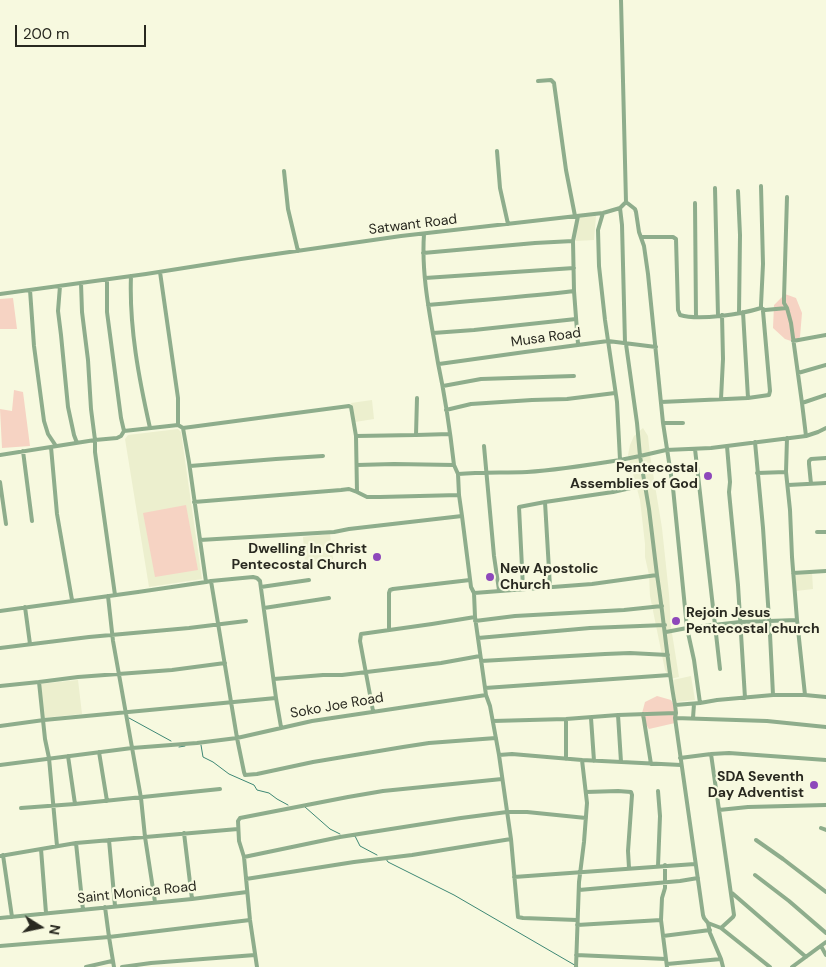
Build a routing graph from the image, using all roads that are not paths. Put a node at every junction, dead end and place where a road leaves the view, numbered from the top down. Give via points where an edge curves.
1 (621, 0) edge
2 (538, 81) dead end
3 (497, 151) dead end
4 (284, 171) dead end
5 (761, 186) dead end
6 (716, 188) dead end
7 (738, 191) dead end
8 (786, 197) dead end
9 (626, 202) junction
10 (695, 203) dead end
11 (620, 208) junction
12 (603, 213) junction
13 (576, 216) junction
14 (508, 224) junction
15 (424, 234) junction
16 (641, 237) junction
17 (573, 241) junction
18 (298, 251) junction
19 (423, 253) junction
20 (574, 268) junction
21 (160, 272) junction
22 (131, 276) junction
23 (425, 278) junction
24 (107, 280) junction
25 (81, 283) junction
26 (60, 286) junction
27 (30, 290) junction
28 (574, 291) junction
29 (0, 294) edge
30 (428, 305) junction
31 (787, 308) junction
32 (763, 309) junction
33 (741, 312) junction
34 (720, 315) junction
35 (696, 317) junction
36 (576, 320) junction
37 (433, 333) junction
38 (826, 335) edge
39 (608, 341) junction
40 (793, 341) junction
41 (578, 344) junction
42 (625, 344) junction
43 (656, 347) junction
44 (439, 364) junction
45 (826, 365) edge
46 (798, 373) junction
47 (574, 376) dead end
48 (442, 386) junction
49 (615, 394) junction
50 (826, 396) edge
51 (417, 398) dead end
52 (748, 398) junction
53 (721, 399) junction
54 (661, 402) junction
55 (802, 403) junction
56 (446, 410) junction
57 (663, 423) junction
58 (684, 423) dead end
59 (180, 426) junction
60 (150, 428) junction
61 (826, 428) edge
62 (124, 431) junction
63 (450, 434) junction
64 (416, 435) junction
65 (356, 436) junction
66 (806, 436) junction
67 (787, 438) junction
68 (96, 440) junction
69 (755, 442) junction
70 (77, 443) junction
71 (484, 446) dead end
72 (727, 446) junction
73 (53, 447) junction
74 (695, 449) junction
75 (666, 450) junction
76 (23, 451) junction
77 (0, 455) edge
78 (323, 456) dead end
79 (640, 456) junction
80 (826, 458) edge
81 (620, 460) junction
82 (454, 464) junction
83 (357, 465) junction
84 (190, 466) junction
85 (487, 472) junction
86 (786, 472) junction
87 (757, 473) junction
88 (458, 474) junction
89 (0, 482) edge
90 (826, 483) edge
91 (811, 484) junction
92 (644, 485) junction
93 (788, 485) junction
94 (357, 492) junction
95 (459, 495) junction
96 (194, 502) junction
97 (545, 502) junction
98 (462, 516) junction
99 (32, 521) dead end
100 (6, 524) dead end
101 (817, 532) dead end
102 (826, 532) edge
103 (200, 540) junction
104 (826, 571) edge
105 (793, 573) junction
106 (657, 575) junction
107 (309, 580) dead end
108 (470, 580) junction
109 (211, 581) junction
110 (206, 582) junction
111 (261, 587) junction
112 (550, 587) junction
113 (523, 588) junction
114 (499, 590) junction
115 (474, 593) junction
116 (108, 596) junction
117 (115, 596) junction
118 (329, 598) dead end
119 (72, 600) junction
120 (662, 606) junction
121 (25, 607) junction
122 (264, 608) junction
123 (0, 611) edge
124 (475, 619) junction
125 (798, 620) junction
126 (246, 621) dead end
127 (769, 621) junction
128 (740, 622) junction
129 (219, 624) junction
130 (714, 625) junction
131 (665, 626) junction
132 (687, 628) junction
133 (389, 630) junction
134 (666, 632) junction
135 (113, 635) junction
136 (478, 638) junction
137 (30, 644) junction
138 (0, 648) edge
139 (668, 655) junction
140 (480, 656) junction
141 (481, 661) junction
142 (225, 663) junction
143 (720, 669) dead end
144 (366, 672) junction
145 (119, 674) junction
146 (670, 675) junction
147 (274, 679) junction
148 (39, 682) junction
149 (0, 686) edge
150 (485, 688) junction
151 (486, 695) junction
152 (773, 695) junction
153 (805, 695) junction
154 (826, 697) edge
155 (276, 698) junction
156 (745, 698) junction
157 (232, 702) junction
158 (700, 703) junction
159 (694, 704) junction
160 (675, 705) junction
161 (373, 711) junction
162 (126, 712) junction
163 (676, 712) junction
164 (643, 714) junction
165 (618, 715) junction
166 (591, 718) junction
167 (675, 718) junction
168 (692, 718) junction
169 (566, 719) junction
170 (44, 720) junction
171 (493, 721) junction
172 (0, 726) edge
173 (826, 727) edge
174 (281, 728) junction
175 (236, 738) junction
176 (496, 738) junction
177 (132, 748) junction
178 (99, 752) junction
179 (499, 754) junction
180 (711, 754) junction
181 (68, 756) junction
182 (49, 758) junction
183 (566, 758) junction
184 (680, 758) junction
185 (582, 760) junction
186 (826, 760) edge
187 (594, 761) junction
188 (621, 762) junction
189 (651, 764) junction
190 (0, 765) edge
191 (681, 765) junction
192 (502, 779) junction
193 (220, 790) dead end
194 (586, 792) junction
195 (658, 792) dead end
196 (140, 798) junction
197 (107, 800) junction
198 (75, 804) junction
199 (826, 805) edge
200 (53, 806) junction
201 (21, 808) dead end
202 (719, 810) junction
203 (507, 812) junction
204 (586, 818) junction
205 (238, 829) junction
206 (184, 833) junction
207 (144, 837) junction
208 (511, 839) junction
209 (109, 840) junction
210 (756, 840) dead end
211 (76, 843) junction
212 (57, 846) junction
213 (41, 849) junction
214 (2, 855) edge
215 (244, 857) junction
216 (695, 864) junction
217 (665, 865) junction
218 (658, 866) junction
219 (629, 868) junction
220 (579, 872) junction
221 (756, 875) dead end
222 (514, 877) junction
223 (246, 878) junction
224 (698, 878) junction
225 (665, 882) junction
226 (579, 890) junction
227 (247, 892) junction
228 (826, 892) edge
229 (732, 894) junction
230 (192, 898) junction
231 (155, 902) junction
232 (115, 906) junction
233 (105, 907) junction
234 (83, 910) junction
235 (46, 913) junction
236 (12, 917) junction
237 (0, 918) edge
238 (250, 920) junction
239 (661, 920) junction
240 (577, 923) junction
241 (708, 923) junction
242 (721, 928) junction
243 (710, 930) junction
244 (826, 933) edge
245 (663, 936) junction
246 (109, 937) junction
247 (826, 942) edge
248 (0, 946) edge
249 (821, 946) junction
250 (826, 954) edge
251 (255, 955) junction
252 (576, 955) junction
253 (806, 957) junction
254 (721, 958) junction
255 (112, 960) junction
256 (667, 963) edge
257 (576, 965) edge
258 (86, 967) edge
259 (114, 967) edge
260 (122, 967) edge
261 (257, 967) edge
262 (723, 967) edge
263 (770, 967) edge
264 (792, 967) edge

1 - 9 street
2 - 13 street via 551,80 554,83
3 - 14 street via 500,188
4 - 18 street via 288,209
5 - 32 street
6 - 34 street
7 - 33 street
8 - 31 street via 784,303
9 - 11 street, Satwant Road
9 - 16 street via 635,209
10 - 35 street
11 - 12 street, Satwant Road
11 - 42 street
12 - 13 street, Satwant Road
12 - 39 street via 598,244
13 - 14 street, Satwant Road
13 - 17 street
14 - 15 street, Satwant Road
15 - 18 street, Satwant Road
15 - 19 street
16 - 35 street via 675,238 678,310 682,316
16 - 43 street
17 - 19 street
17 - 20 street
18 - 21 street, Satwant Road
19 - 23 street
20 - 23 street
20 - 28 street
21 - 22 street, Satwant Road
21 - 59 street
22 - 24 street, Satwant Road
22 - 60 street via 134,340
23 - 30 street
24 - 25 street, Satwant Road
24 - 62 street via 108,312
25 - 26 street, Satwant Road
25 - 68 street
26 - 27 street, Satwant Road
26 - 70 street via 58,311 68,407
27 - 29 street, Satwant Road
27 - 73 street via 44,421
28 - 30 street
28 - 36 street
30 - 37 street
31 - 32 street
31 - 40 street
32 - 33 street
32 - 52 street via 770,394
33 - 34 street
33 - 52 street
34 - 35 street
34 - 53 street
36 - 37 street
36 - 41 street
37 - 44 street
38 - 40 street
39 - 41 street, Musa Road
39 - 42 street, Musa Road
39 - 49 street
40 - 46 street
41 - 44 street, Musa Road
42 - 43 street, Musa Road
42 - 79 street
43 - 54 street
44 - 48 street
45 - 46 street
46 - 55 street
47 - 48 street via 481,379
48 - 56 street
49 - 56 street via 471,404
49 - 81 street
50 - 55 street
51 - 64 street
52 - 53 street
53 - 54 street
54 - 57 street
55 - 66 street
56 - 63 street
57 - 58 street
57 - 75 street
59 - 60 street
59 - 65 street via 348,406 351,407
59 - 84 street
60 - 62 street
61 - 66 street
62 - 68 street via 117,438
63 - 64 street
63 - 82 street
64 - 65 street
65 - 83 street
66 - 67 street
67 - 69 street
67 - 86 street
68 - 70 street
68 - 117 street
69 - 72 street
69 - 87 street
70 - 73 street
71 - 85 street
72 - 74 street
72 - 128 street
73 - 76 street
73 - 119 street via 58,514
74 - 75 street
74 - 130 street
75 - 79 street
75 - 132 street
76 - 77 street
76 - 99 street
78 - 84 street
79 - 81 street
79 - 92 street
80 - 91 street via 809,460
81 - 85 street via 541,471
82 - 83 street
82 - 88 street
83 - 94 street
84 - 96 street
85 - 88 street
85 - 114 street
86 - 87 street
86 - 93 street
87 - 127 street
88 - 95 street
89 - 100 street
90 - 91 street
91 - 93 street
92 - 97 street
92 - 106 street
93 - 105 street
94 - 95 street via 367,497
94 - 96 street via 349,489
95 - 98 street
96 - 103 street
97 - 112 street
97 - 113 street via 518,508
98 - 103 street via 334,532
98 - 108 street
101 - 102 street
103 - 110 street
104 - 105 street
105 - 125 street
106 - 112 street
106 - 120 street
107 - 111 street
108 - 115 street
108 - 133 street via 390,590
109 - 110 street
109 - 111 street via 253,577 260,581
109 - 129 street
110 - 117 street
111 - 122 street
112 - 113 street
113 - 114 street
114 - 115 street
115 - 124 street
116 - 117 street
116 - 119 street
116 - 135 street
118 - 122 street
119 - 121 street
120 - 124 street
120 - 131 street
121 - 123 street
121 - 137 street
122 - 147 street
124 - 133 street
124 - 136 street
125 - 127 street
125 - 153 street
126 - 129 street
127 - 128 street
127 - 152 street
128 - 130 street
128 - 156 street
129 - 135 street
129 - 142 street
130 - 132 street
130 - 143 street
131 - 134 street
131 - 136 street via 590,628
132 - 134 street
132 - 158 street
133 - 144 street via 361,634
134 - 139 street
135 - 137 street
135 - 145 street
136 - 140 street
137 - 138 street
139 - 141 street via 597,654
139 - 146 street
140 - 141 street
140 - 144 street
141 - 150 street
142 - 145 street
142 - 157 street
144 - 147 street
144 - 161 street
145 - 148 street
145 - 162 street
146 - 150 street
146 - 160 street
147 - 155 street
148 - 149 street
148 - 170 street
150 - 151 street
151 - 161 street, Soko Joe Road
151 - 171 street
152 - 153 street
152 - 156 street
153 - 154 street
155 - 157 street
155 - 174 street
156 - 158 street
157 - 162 street
157 - 175 street
158 - 159 street
159 - 160 street
159 - 168 street
160 - 163 street
161 - 174 street, Soko Joe Road
162 - 170 street
162 - 177 street
163 - 164 street
163 - 167 street
164 - 165 street
164 - 189 street
165 - 166 street
165 - 188 street
166 - 169 street
166 - 187 street
167 - 168 street
167 - 184 street
168 - 173 street via 767,720
169 - 171 street
169 - 183 street
170 - 172 street
170 - 182 street
171 - 176 street
174 - 175 street, Soko Joe Road
175 - 176 street via 247,776 429,743
175 - 177 street, Soko Joe Road
176 - 179 street
177 - 178 street, Soko Joe Road
177 - 196 street
178 - 181 street, Soko Joe Road
178 - 197 street
179 - 183 street
179 - 192 street
180 - 184 street
180 - 186 street
180 - 202 street
181 - 182 street, Soko Joe Road
181 - 198 street
182 - 190 street, Soko Joe Road
182 - 200 street
183 - 185 street
184 - 191 street
185 - 187 street
185 - 194 street
187 - 188 street
188 - 189 street
189 - 191 street
191 - 216 street
192 - 203 street
192 - 205 street via 348,797 240,818
193 - 196 street
194 - 204 street
194 - 219 street via 631,792
195 - 218 street
196 - 197 street
196 - 207 street
197 - 198 street
198 - 200 street
199 - 202 street
200 - 201 street
200 - 212 street
202 - 229 street
203 - 204 street
203 - 208 street
203 - 215 street via 340,837
204 - 220 street
205 - 206 street
205 - 215 street
206 - 207 street
206 - 230 street
207 - 209 street
207 - 231 street
208 - 222 street
208 - 223 street
209 - 211 street
209 - 232 street
210 - 228 street
211 - 212 street
211 - 234 street
212 - 213 street
213 - 214 street
213 - 235 street
214 - 236 street
215 - 223 street
216 - 217 street
216 - 224 street
217 - 218 street
217 - 225 street
218 - 219 street
219 - 220 street
220 - 222 street
220 - 226 street
221 - 244 street
222 - 240 street via 518,917
223 - 227 street
224 - 225 street
224 - 241 street via 703,915
225 - 226 street
225 - 239 street
226 - 240 street
227 - 230 street, Saint Monica Road
227 - 238 street
229 - 242 street via 734,916
229 - 253 street
230 - 231 street, Saint Monica Road
231 - 232 street, Saint Monica Road
232 - 233 street, Saint Monica Road
233 - 234 street, Saint Monica Road
233 - 246 street
234 - 235 street, Saint Monica Road
235 - 236 street, Saint Monica Road
236 - 237 street, Saint Monica Road
238 - 246 street
238 - 251 street
239 - 240 street
239 - 245 street
240 - 252 street
241 - 242 street
241 - 243 street
242 - 263 street
243 - 245 street
243 - 254 street
245 - 256 street
246 - 248 street
246 - 255 street
247 - 249 street
249 - 250 street
249 - 253 street
251 - 260 street
251 - 261 street
252 - 256 street
252 - 257 street
253 - 264 street
254 - 256 street
254 - 262 street
255 - 258 street
255 - 259 street

